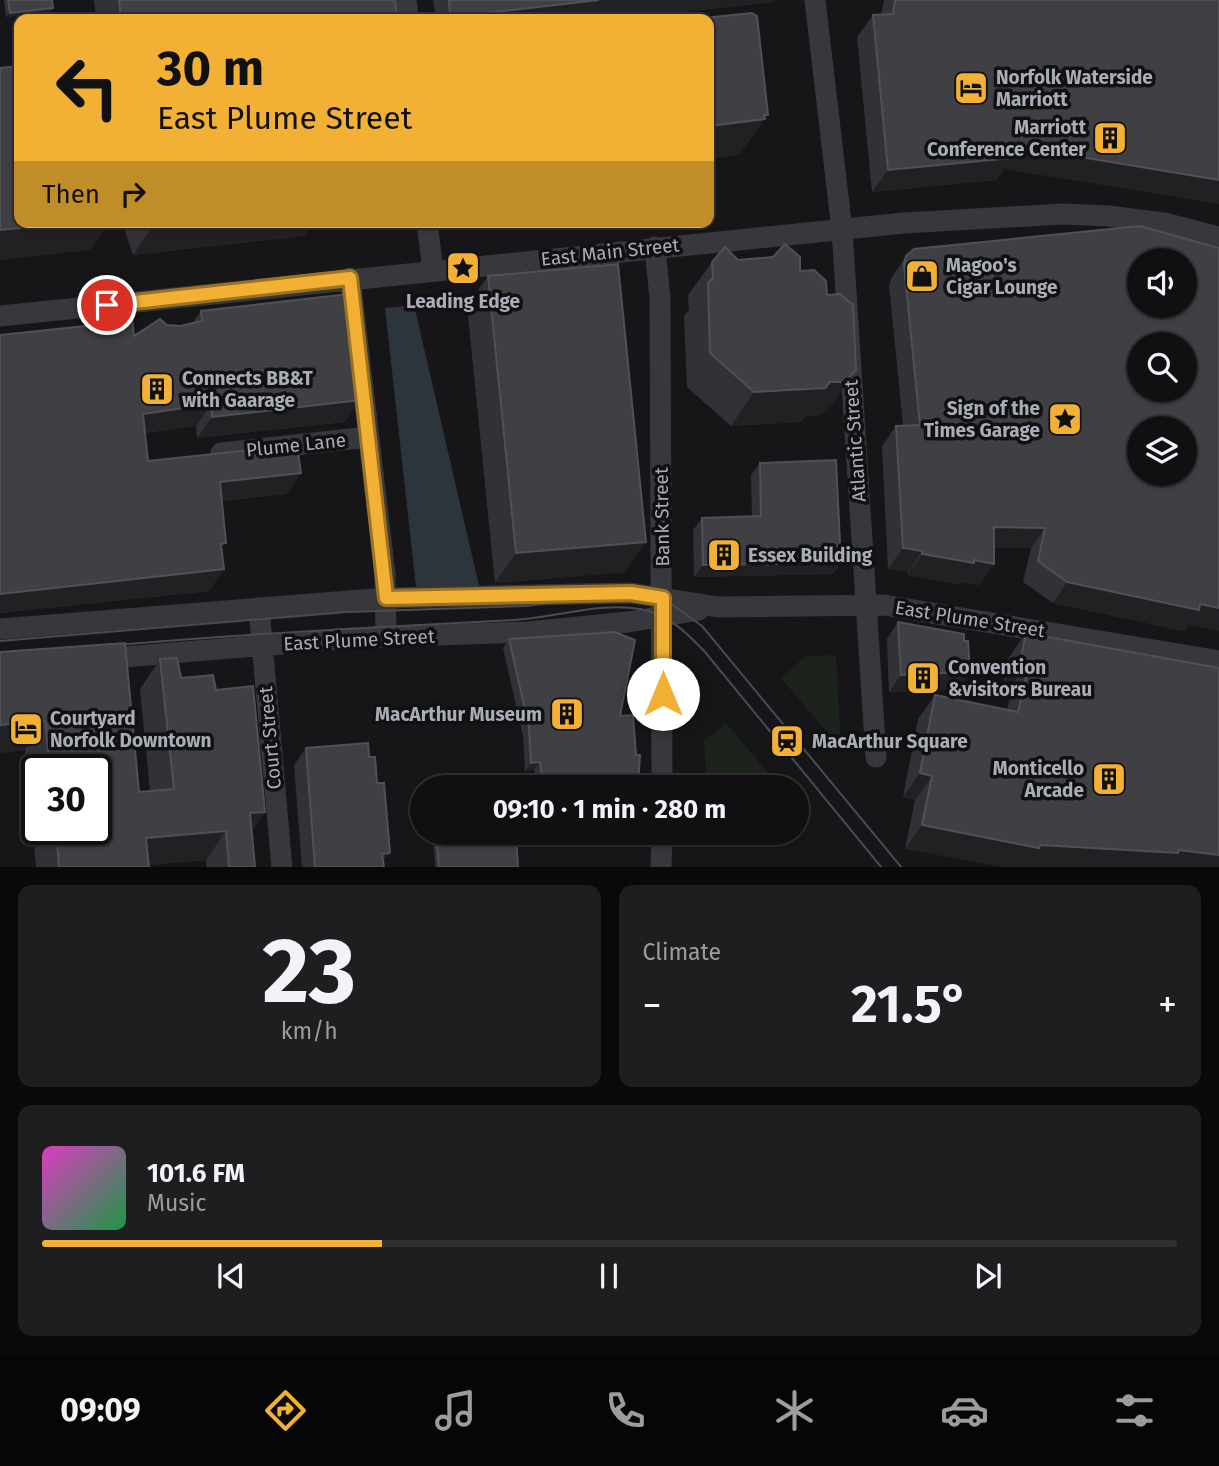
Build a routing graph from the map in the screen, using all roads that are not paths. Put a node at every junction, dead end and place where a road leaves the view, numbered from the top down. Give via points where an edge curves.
1 (815, 0) edge
2 (428, 228) edge
3 (842, 230) junction
4 (1219, 237) edge
5 (655, 247) junction
6 (433, 271) junction
7 (350, 278) junction
8 (0, 316) edge
9 (369, 437) junction
10 (206, 455) edge
11 (386, 598) junction
12 (866, 604) junction
13 (663, 607) junction
14 (259, 608) junction
15 (0, 629) edge
16 (386, 637) junction
17 (262, 645) junction
18 (80, 661) edge
19 (1219, 661) edge
20 (876, 757) dead end
21 (662, 775) edge
22 (662, 845) edge
23 (282, 867) edge
24 (662, 867) edge

1 - 3 street, Atlantic Street
2 - 6 street
3 - 4 street, East Main Street via 1063,214 1164,223
3 - 5 street, East Main Street
3 - 12 street, Atlantic Street
5 - 6 street, East Main Street
5 - 13 street, Bank Street via 660,298
6 - 7 street, East Main Street
7 - 8 street, East Main Street
7 - 9 street
9 - 10 street, Plume Lane
9 - 11 street
11 - 13 street, East Plume Street via 631,593
11 - 14 street, East Plume Street
11 - 16 street
12 - 13 street, East Plume Street
12 - 19 street, East Plume Street
12 - 20 street, Atlantic Street
13 - 16 street, East Plume Street via 528,632
13 - 21 street, Bank Street
14 - 15 street, East Plume Street
14 - 17 street, Court Street
16 - 17 street, East Plume Street
17 - 18 street, East Plume Street
17 - 23 street, Court Street
22 - 24 street

